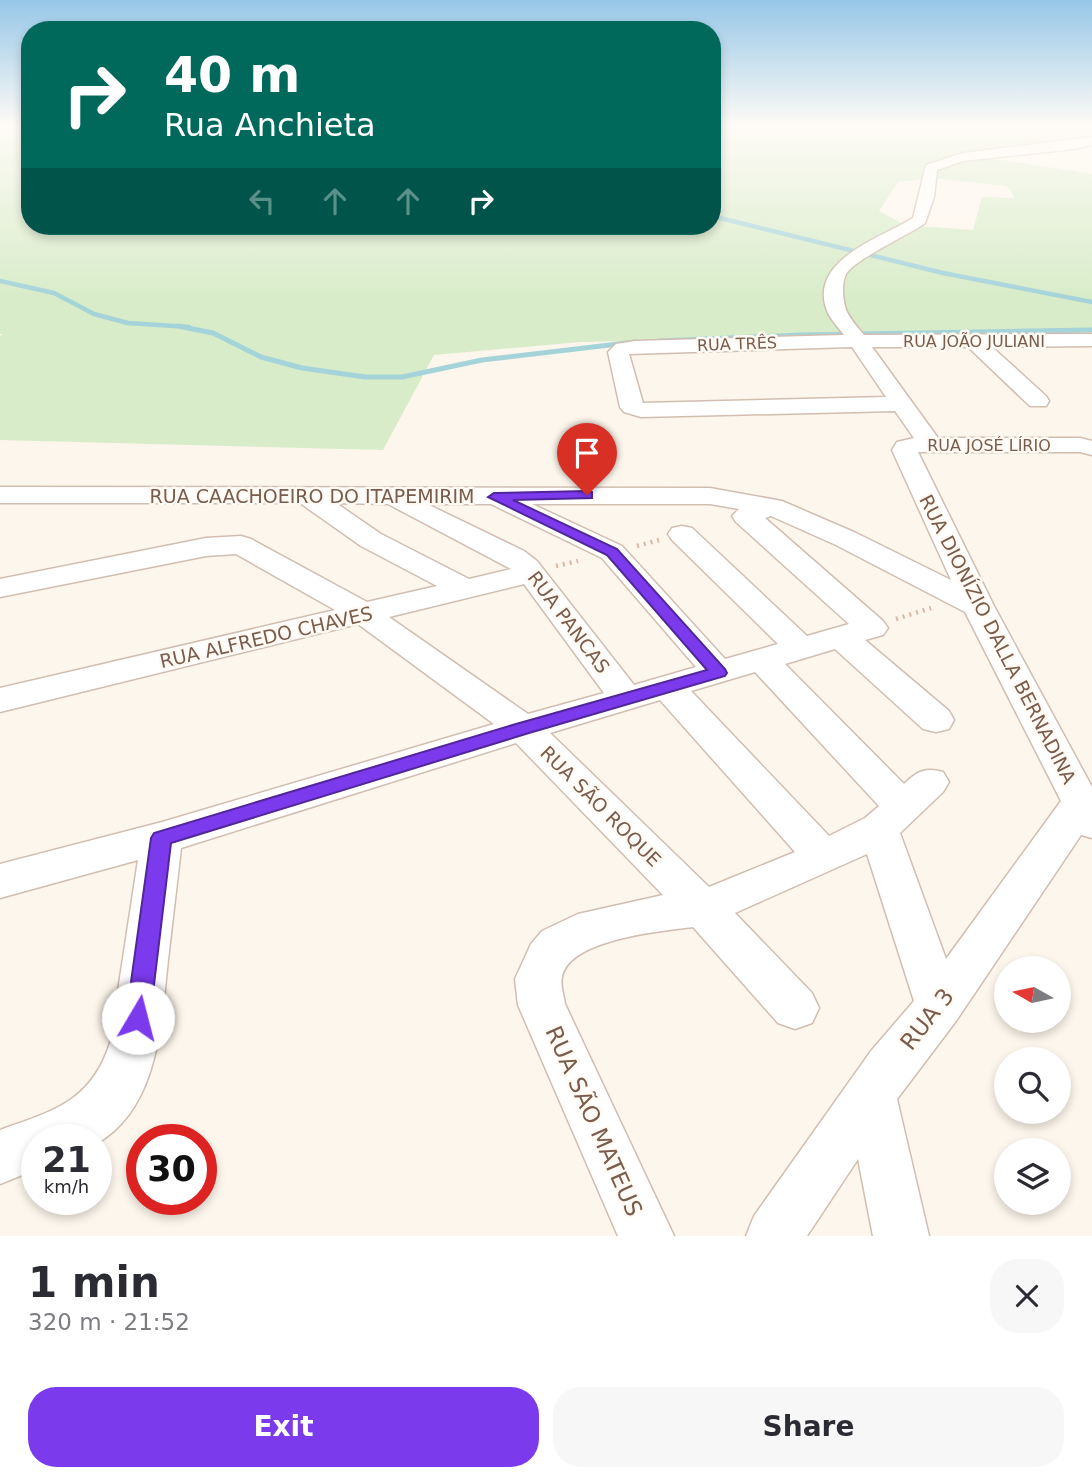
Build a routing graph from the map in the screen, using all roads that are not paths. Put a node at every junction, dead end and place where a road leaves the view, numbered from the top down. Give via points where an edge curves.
1 (929, 184) edge
2 (842, 321) junction
3 (855, 341) junction
4 (918, 341) junction
5 (974, 341) junction
6 (1087, 345) edge
7 (1038, 401) dead end
8 (902, 404) junction
9 (1089, 448) edge
10 (918, 450) junction
11 (0, 495) edge
12 (307, 496) junction
13 (392, 497) junction
14 (494, 497) junction
15 (759, 512) junction
16 (682, 534) dead end
17 (531, 573) junction
18 (0, 588) edge
19 (466, 589) junction
20 (970, 602) junction
21 (365, 614) junction
22 (856, 632) junction
23 (799, 647) junction
24 (761, 659) junction
25 (719, 673) junction
26 (668, 688) junction
27 (627, 699) junction
28 (0, 700) edge
29 (936, 720) dead end
30 (523, 728) junction
31 (904, 806) junction
32 (1087, 813) edge
33 (162, 838) junction
34 (824, 857) junction
35 (0, 881) edge
36 (703, 908) junction
37 (939, 1006) junction
38 (795, 1008) dead end
39 (871, 1096) junction
40 (84, 1124) edge
41 (21, 1149) edge
42 (0, 1157) edge
43 (646, 1236) edge
44 (774, 1236) edge
45 (901, 1236) edge

1 - 2 street via 920,220 841,270 835,297
2 - 3 street, RUA DIONÍZIO DALLA BERNADINA
2 - 4 street
3 - 4 street, RUA JOÃO JULIANI
3 - 8 street, RUA DIONÍZIO DALLA BERNADINA
3 - 8 street, RUA TRÊS via 635,347 618,354 632,407 641,410
4 - 5 street, RUA JOÃO JULIANI
5 - 6 street, RUA JOÃO JULIANI
5 - 7 street
8 - 10 street, RUA DIONÍZIO DALLA BERNADINA
9 - 10 street, RUA JOSÉ LÍRIO
10 - 20 street, RUA DIONÍZIO DALLA BERNADINA
11 - 12 street, RUA CAACHOEIRO DO ITAPEMIRIM
12 - 13 street, RUA CAACHOEIRO DO ITAPEMIRIM
12 - 19 street via 371,540
13 - 14 street, RUA CAACHOEIRO DO ITAPEMIRIM
13 - 17 street, RUA PANCAS via 514,557
14 - 15 street, RUA CAACHOEIRO DO ITAPEMIRIM via 682,494 736,499
14 - 25 street via 612,552
15 - 20 street, RUA CAACHOEIRO DO ITAPEMIRIM via 846,539
15 - 22 street
16 - 23 street
17 - 19 street, RUA ALFREDO CHAVES
17 - 27 street, RUA PANCAS
18 - 21 street, RUA SÃO ROQUE via 193,550 241,545
19 - 21 street, RUA ALFREDO CHAVES
20 - 32 street, RUA DIONÍZIO DALLA BERNADINA
21 - 28 street, RUA ALFREDO CHAVES
21 - 30 street, RUA SÃO ROQUE
22 - 23 street
22 - 29 street
23 - 24 street
24 - 25 street
24 - 31 street
25 - 26 street
26 - 27 street
26 - 34 street
27 - 30 street
30 - 33 street
30 - 36 street, RUA SÃO ROQUE
31 - 34 street
31 - 37 street
32 - 37 street, RUA 3
33 - 35 street
33 - 40 street via 127,1070 117,1091
34 - 36 street
36 - 38 street, RUA SÃO ROQUE
36 - 43 street, RUA SÃO MATEUS via 649,915 578,933 558,944 538,979 542,1005
37 - 39 street, RUA 3
39 - 44 street, RUA 3
39 - 45 street
41 - 42 street

